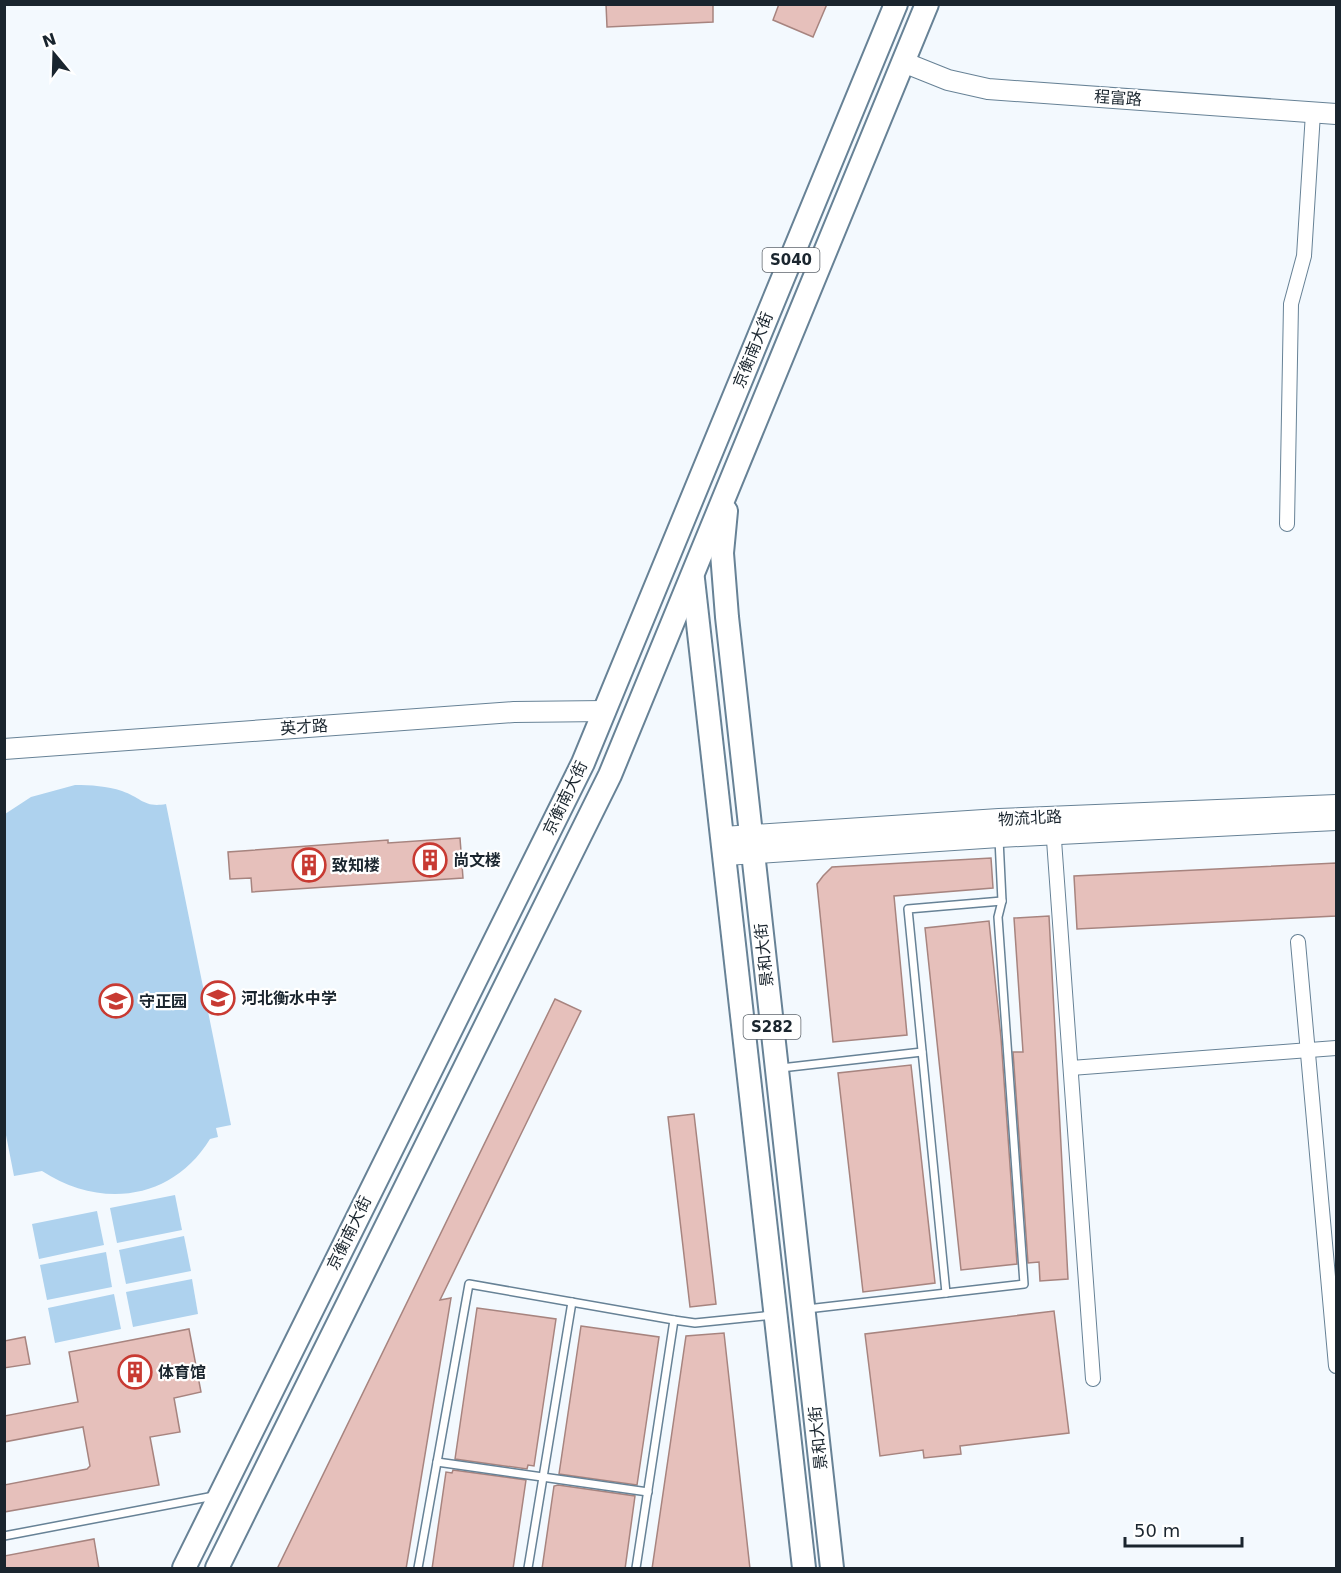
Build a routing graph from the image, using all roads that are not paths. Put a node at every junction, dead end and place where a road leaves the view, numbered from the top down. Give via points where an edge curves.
1 (896, 4) edge
2 (927, 4) edge
3 (903, 62) junction
4 (1313, 113) junction
5 (1336, 114) edge
6 (729, 485) junction
7 (685, 515) junction
8 (1287, 524) dead end
9 (692, 575) junction
10 (604, 711) junction
11 (4, 749) edge
12 (1336, 805) edge
13 (1336, 820) edge
14 (999, 837) junction
15 (1054, 840) dead end
16 (752, 844) junction
17 (724, 846) junction
18 (1002, 901) junction
19 (1298, 942) dead end
20 (1336, 1048) edge
21 (1308, 1051) junction
22 (922, 1052) junction
23 (1071, 1068) junction
24 (777, 1069) junction
25 (946, 1293) junction
26 (572, 1302) junction
27 (803, 1309) junction
28 (776, 1315) junction
29 (674, 1320) junction
30 (1336, 1366) edge
31 (1093, 1380) dead end
32 (437, 1462) junction
33 (543, 1476) junction
34 (648, 1492) junction
35 (220, 1495) junction
36 (4, 1536) edge
37 (184, 1569) edge
38 (217, 1569) edge
39 (418, 1569) edge
40 (528, 1569) edge
41 (636, 1569) edge
42 (804, 1569) edge
43 (832, 1569) edge

1 - 7 main road, 京衡南大街 / S040
2 - 3 main road, 京衡南大街 / S040
3 - 4 street, 程富路 via 948,80 988,89
3 - 6 main road, 京衡南大街 / S040
4 - 5 street, 程富路
4 - 8 street via 1304,256 1291,304
6 - 9 main road, 京衡南大街
6 - 16 main road, 景和大街 / S282 via 722,553
7 - 9 main road, 景和大街 / S282
7 - 10 main road, 京衡南大街
9 - 17 main road, 景和大街 / S282
9 - 38 main road, 京衡南大街 via 610,775
10 - 11 street, 英才路 via 514,712
10 - 35 main road, 京衡南大街 via 583,763
12 - 16 street, 物流北路 via 999,819
13 - 14 street, 物流北路
14 - 16 street, 物流北路
14 - 18 lane
15 - 23 street
16 - 17 street, 物流北路
16 - 24 main road, 景和大街 / S282
17 - 28 main road, 景和大街 / S282
18 - 22 lane via 908,909
18 - 25 lane via 998,917 1024,1284
19 - 21 street
20 - 21 street
21 - 23 street
21 - 30 street
22 - 24 lane
22 - 25 lane
23 - 31 street
24 - 27 main road, 景和大街 / S282
25 - 27 lane
26 - 29 lane
26 - 32 lane via 469,1284
26 - 33 lane
27 - 43 main road, 景和大街 / S282
28 - 29 lane via 695,1323
28 - 42 main road, 景和大街 / S282
29 - 34 lane
32 - 33 lane
32 - 39 lane
33 - 34 lane
33 - 40 lane
34 - 41 lane
35 - 36 lane
35 - 37 main road, 京衡南大街

